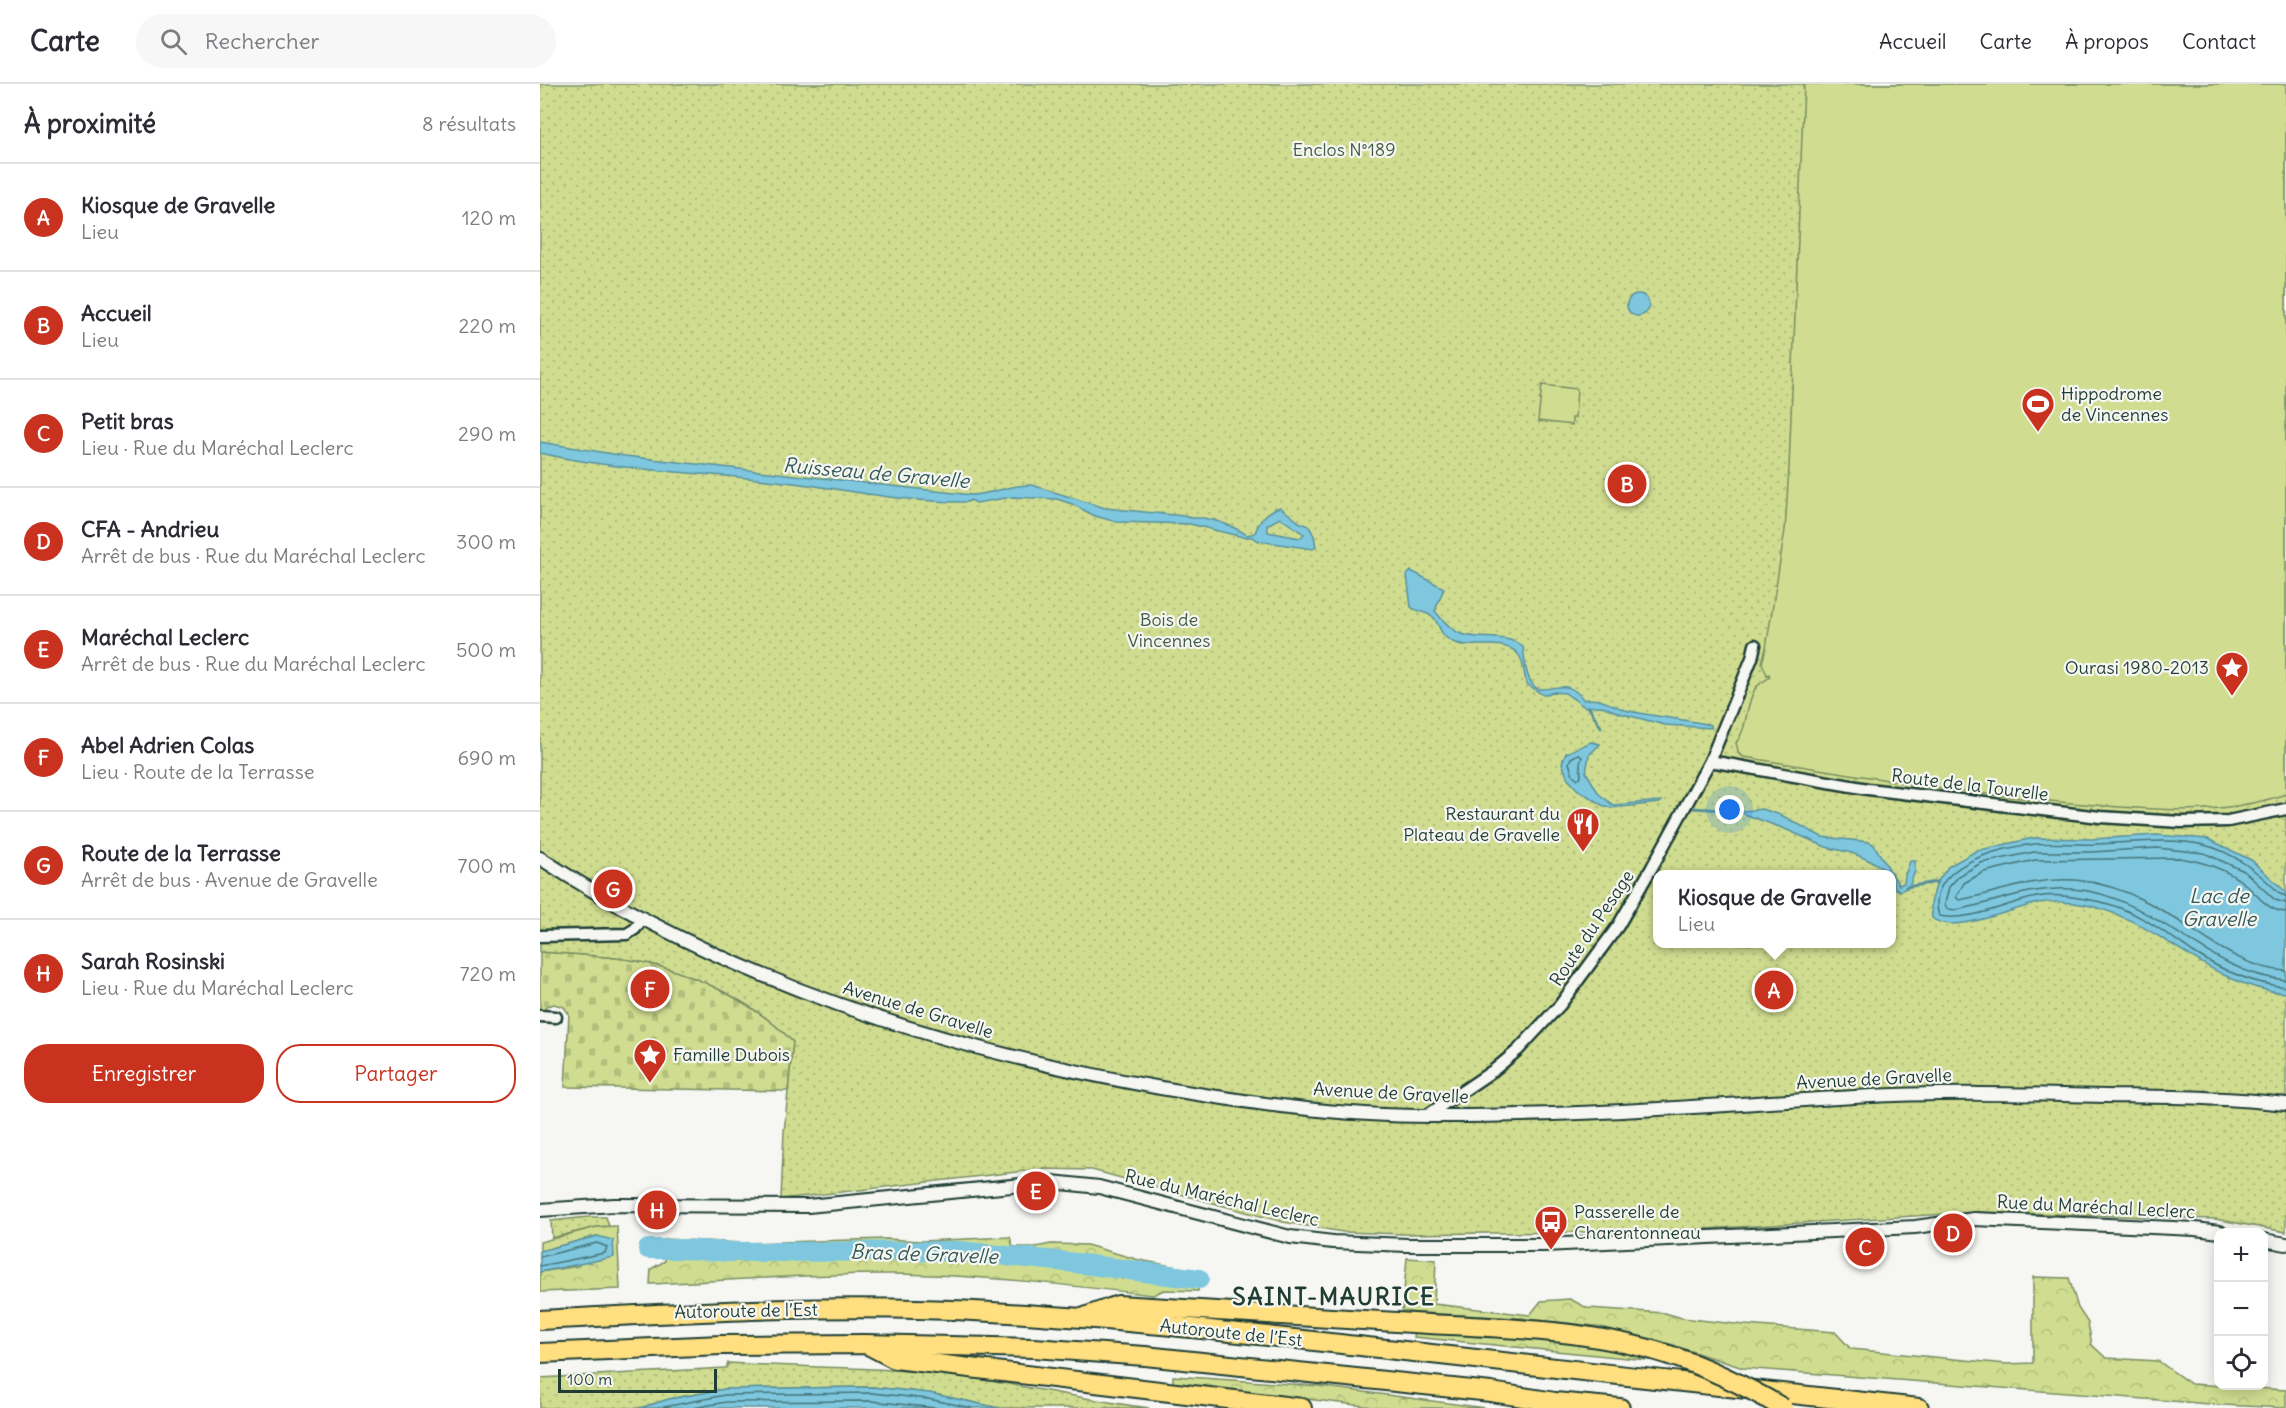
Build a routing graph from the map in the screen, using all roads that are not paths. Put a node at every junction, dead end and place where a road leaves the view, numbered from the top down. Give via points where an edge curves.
1 (1755, 645) dead end
2 (1710, 761) junction
3 (2286, 809) edge
4 (540, 858) edge
5 (642, 919) junction
6 (540, 936) edge
7 (540, 1016) edge
8 (556, 1017) dead end
9 (2286, 1104) edge
10 (1426, 1116) junction
11 (540, 1210) edge
12 (2214, 1232) edge
13 (2268, 1241) edge
14 (2286, 1244) edge
15 (1083, 1318) junction
16 (540, 1320) edge
17 (865, 1344) junction
18 (540, 1353) edge
19 (1561, 1405) edge
20 (1302, 1408) edge
21 (1620, 1408) edge
22 (1783, 1408) edge
23 (1919, 1408) edge

1 - 2 street, Route du Pesage
2 - 3 street, Route de la Tourelle via 1868,789 2141,820 2228,821
2 - 10 street, Route du Pesage via 1617,926 1560,1005 1510,1057
4 - 5 street, Avenue de Gravelle
5 - 6 street via 627,934
5 - 10 street, Avenue de Gravelle via 743,968 837,1005 908,1029 1047,1066 1222,1098 1350,1113
7 - 8 street
9 - 10 street, Avenue de Gravelle via 2151,1096 1971,1093 1649,1110
11 - 12 street, Rue du Maréchal Leclerc via 611,1204 808,1206 1052,1182 1100,1187 1290,1237 1333,1242 1544,1245 1915,1227 1974,1219
13 - 14 street
15 - 16 highway, Autoroute de l’Est via 978,1311 796,1309
15 - 22 highway, bridge via 1118,1305 1529,1329 1665,1354 1710,1371
15 - 23 highway, Autoroute de l’Est
17 - 18 highway, Autoroute de l’Est
17 - 19 highway, Autoroute de l’Est via 1034,1348 1146,1356 1491,1392
17 - 20 highway via 895,1359
19 - 21 highway, Autoroute de l’Est

